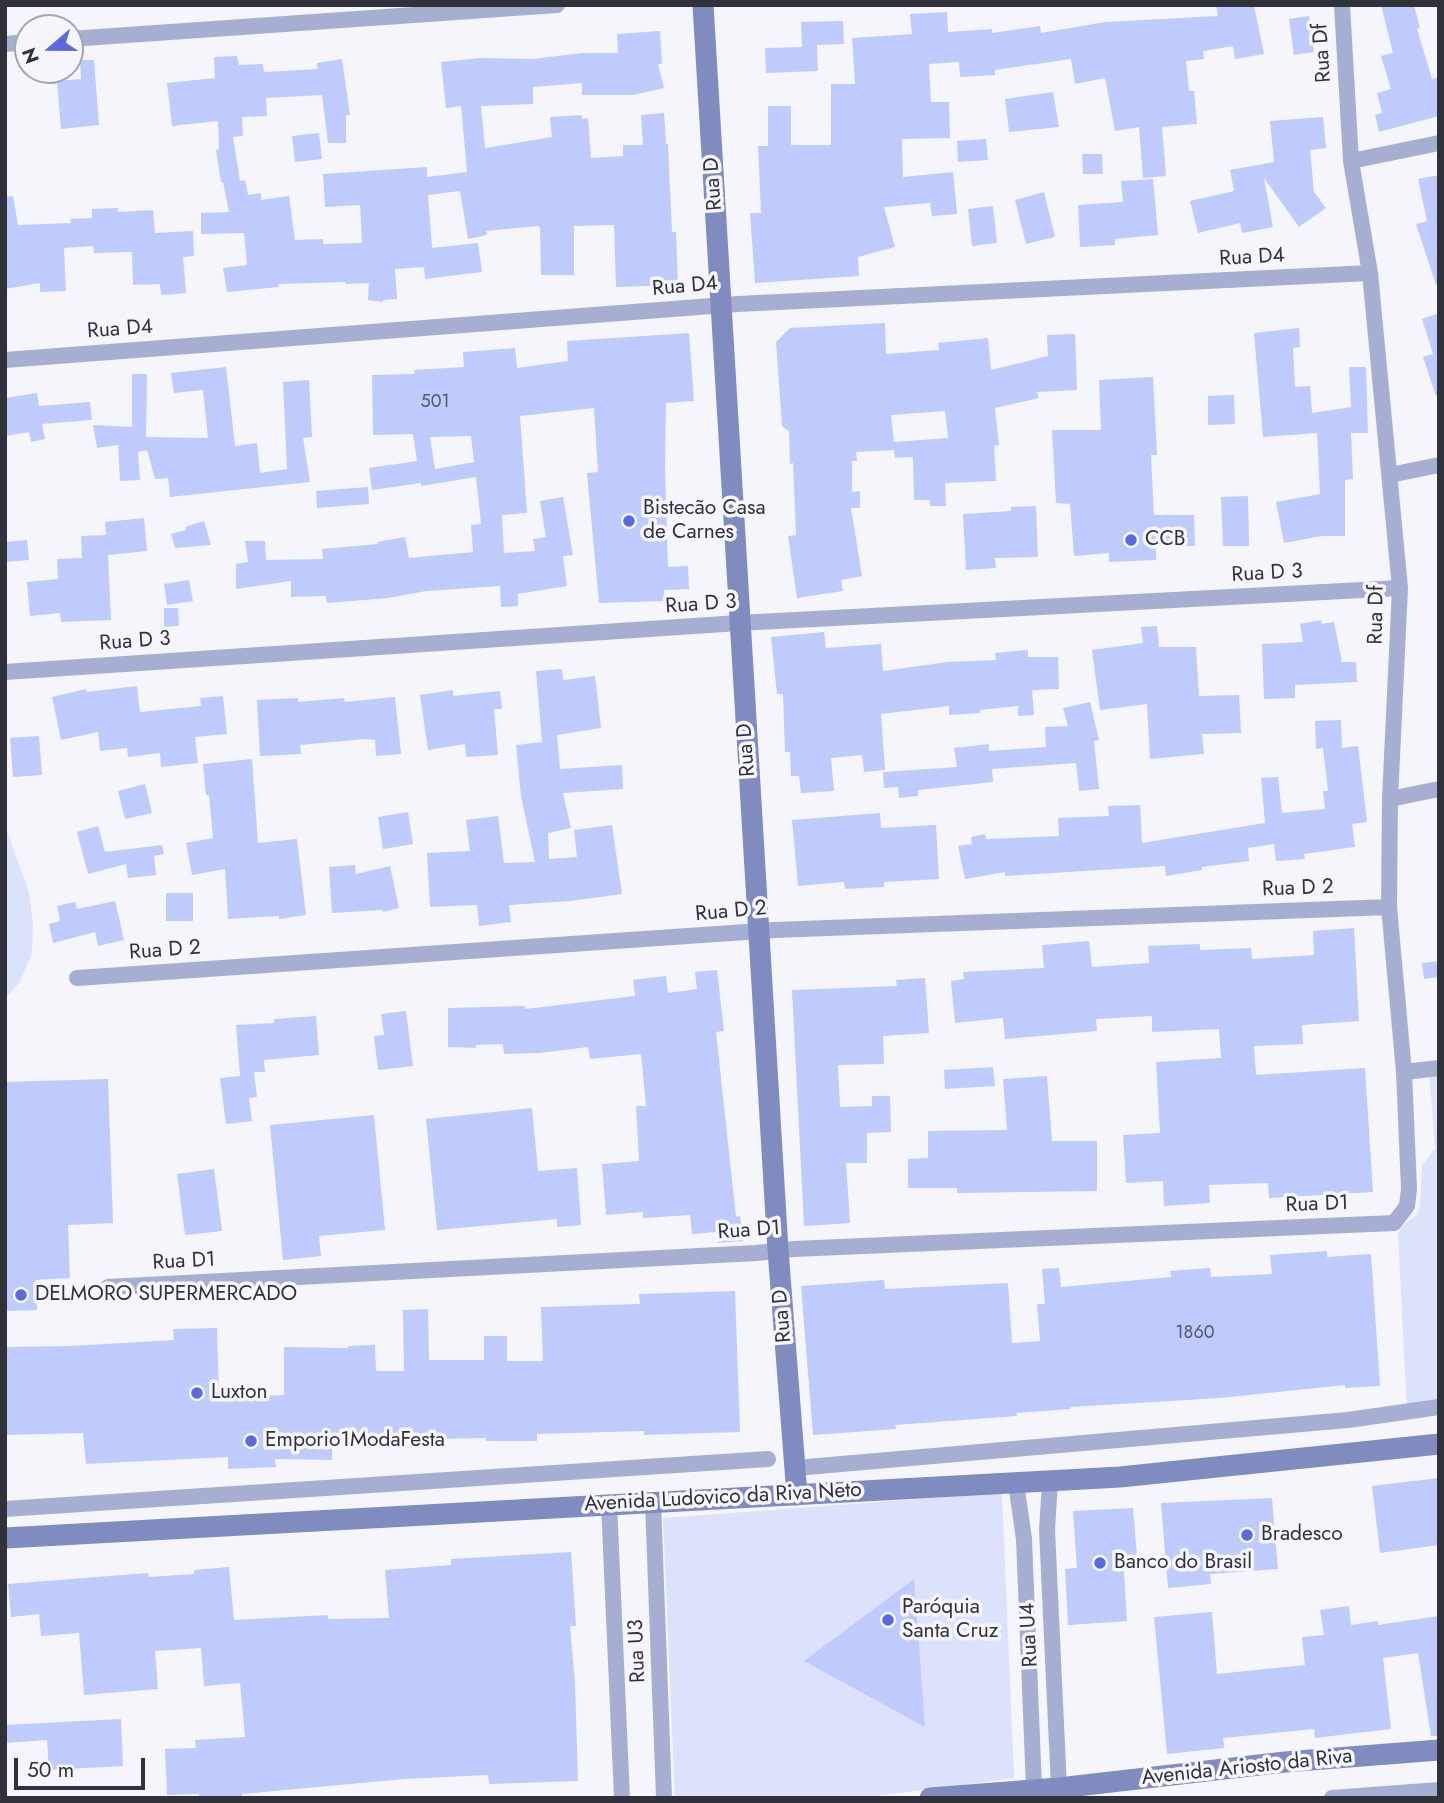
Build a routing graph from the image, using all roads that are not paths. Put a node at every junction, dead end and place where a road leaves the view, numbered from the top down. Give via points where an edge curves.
1 (557, 5) edge
2 (703, 5) edge
3 (1342, 5) edge
4 (84, 38) edge
5 (1439, 143) edge
6 (1351, 161) junction
7 (1370, 273) junction
8 (722, 305) junction
9 (5, 360) edge
10 (1439, 465) edge
11 (1390, 475) junction
12 (1400, 588) junction
13 (739, 624) junction
14 (5, 672) edge
15 (1439, 789) edge
16 (1391, 799) junction
17 (1389, 907) junction
18 (759, 931) junction
19 (77, 978) dead end
20 (1439, 1068) edge
21 (1404, 1072) junction
22 (1394, 1223) joint
23 (778, 1250) junction
24 (108, 1287) dead end
25 (1439, 1407) edge
26 (1439, 1444) edge
27 (768, 1459) dead end
28 (807, 1467) dead end
29 (1049, 1481) junction
30 (1016, 1483) junction
31 (797, 1495) junction
32 (653, 1503) junction
33 (609, 1504) junction
34 (5, 1509) edge
35 (5, 1538) edge
36 (1026, 1639) junction
37 (1051, 1641) junction
38 (1439, 1750) edge
39 (1034, 1788) junction
40 (1059, 1788) junction
41 (1439, 1790) edge
42 (622, 1798) edge
43 (664, 1798) edge
44 (930, 1798) edge
45 (1332, 1798) edge

1 - 4 street
2 - 8 street, Rua D
3 - 6 street, Rua Df
5 - 6 street
6 - 7 street, Rua Df
7 - 8 street, Rua D4
7 - 11 street, Rua Df
8 - 9 street, Rua D4
8 - 13 street, Rua D
10 - 11 street
11 - 12 street, Rua Df
12 - 13 street, Rua D 3
12 - 16 street, Rua Df
13 - 14 street, Rua D 3
13 - 18 street, Rua D
15 - 16 street
16 - 17 street, Rua Df
17 - 18 street, Rua D 2
17 - 21 street, Rua Df
18 - 19 street, Rua D 2
18 - 23 street, Rua D
20 - 21 street
21 - 22 street, Rua Df via 1409,1189 1406,1206
22 - 23 street, Rua D1
23 - 24 street, Rua D1
23 - 31 street, Rua D
25 - 28 street via 1348,1420
26 - 29 street, Avenida Ludovico da Riva Neto
27 - 34 street
29 - 30 street, Avenida Ludovico da Riva Neto
29 - 37 street, Rua U4 via 1046,1530
30 - 31 street, Avenida Ludovico da Riva Neto
30 - 36 street, Rua U4 via 1024,1539
31 - 32 street, Avenida Ludovico da Riva Neto
32 - 33 street, Avenida Ludovico da Riva Neto
32 - 43 street, Rua U3
33 - 35 street, Avenida Ludovico da Riva Neto
33 - 42 street, Rua U3
36 - 37 street
36 - 39 street, Rua U4
37 - 40 street, Rua U4
38 - 40 street, Avenida Ariosto da Riva
39 - 40 street, Avenida Ariosto da Riva
39 - 44 street, Avenida Ariosto da Riva
41 - 45 street

